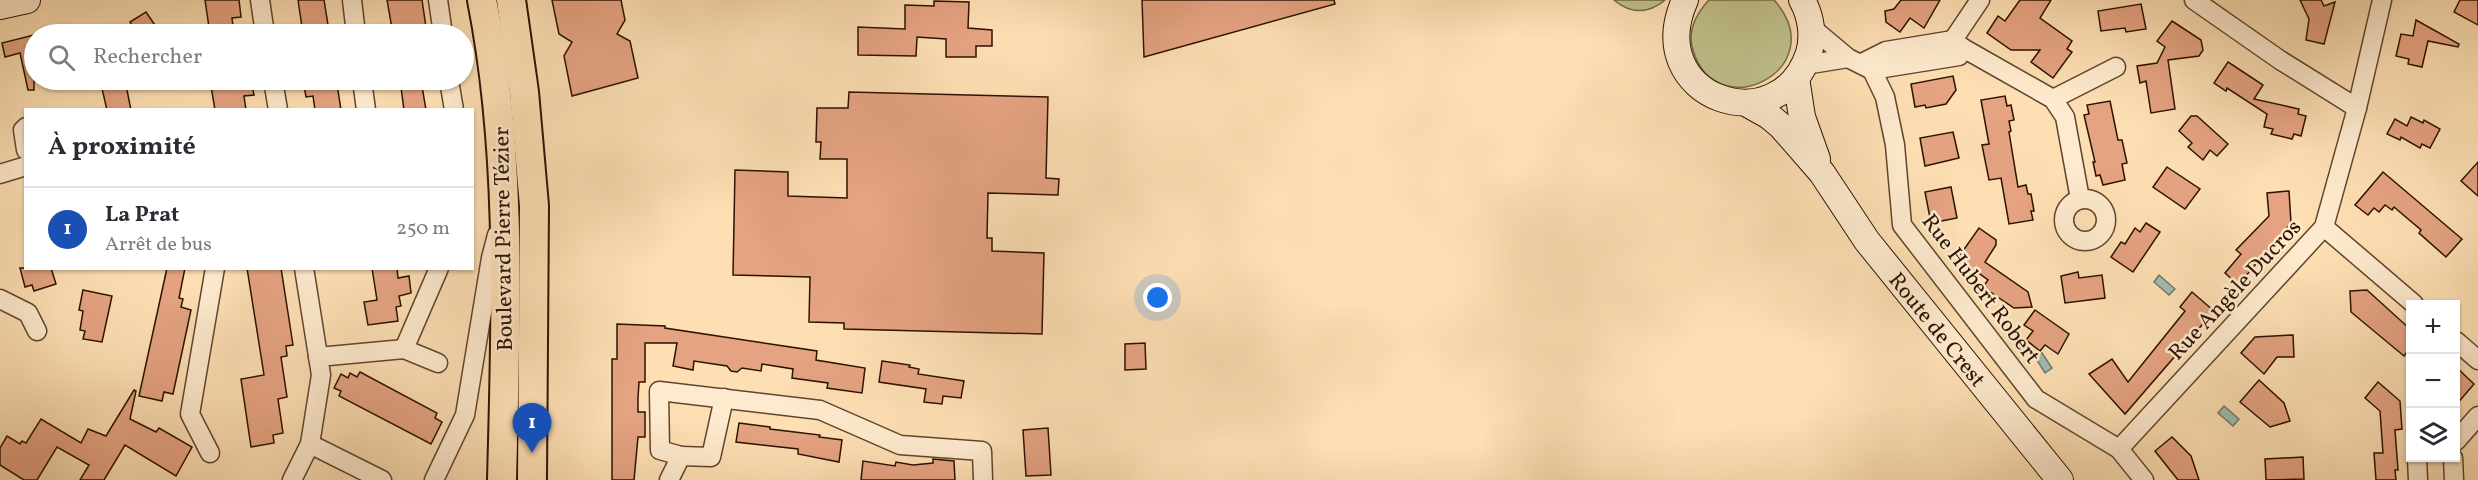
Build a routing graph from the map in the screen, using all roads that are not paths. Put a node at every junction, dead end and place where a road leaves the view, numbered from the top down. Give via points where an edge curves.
1 (27, 0) edge
2 (260, 0) edge
3 (352, 0) edge
4 (438, 0) edge
5 (482, 0) edge
6 (511, 0) edge
7 (1685, 0) edge
8 (1980, 0) edge
9 (2194, 0) edge
10 (2382, 0) edge
11 (0, 6) edge
12 (1806, 8) edge
13 (264, 24) edge
14 (355, 24) edge
15 (442, 24) edge
16 (1958, 44) junction
17 (1861, 64) junction
18 (2116, 67) dead end
19 (1800, 72) junction
20 (275, 90) edge
21 (363, 90) edge
22 (451, 90) edge
23 (2053, 99) junction
24 (1746, 103) junction
25 (278, 108) edge
26 (366, 108) edge
27 (454, 108) edge
28 (2357, 108) junction
29 (24, 167) edge
30 (1822, 173) junction
31 (0, 174) edge
32 (2080, 199) dead end
33 (504, 210) junction
34 (2324, 227) junction
35 (215, 270) edge
36 (304, 270) edge
37 (438, 270) edge
38 (0, 299) edge
39 (2409, 300) edge
40 (37, 331) dead end
41 (2460, 344) edge
42 (404, 349) junction
43 (318, 357) junction
44 (2478, 360) edge
45 (438, 363) dead end
46 (724, 398) junction
47 (2478, 416) edge
48 (2460, 436) edge
49 (310, 444) junction
50 (2119, 449) junction
51 (210, 453) dead end
52 (681, 456) junction
53 (2417, 462) edge
54 (2453, 462) edge
55 (292, 480) edge
56 (382, 480) edge
57 (434, 480) edge
58 (502, 480) edge
59 (532, 480) edge
60 (669, 480) edge
61 (983, 480) edge
62 (2060, 480) edge
63 (2144, 480) edge
64 (2418, 480) edge
65 (2454, 480) edge

1 - 11 main road
2 - 13 street
3 - 14 street
4 - 15 street
5 - 33 main road, Boulevard Pierre Tézier via 499,116
6 - 59 main road, Boulevard Pierre Tézier via 534,206
7 - 24 main road via 1675,30 1680,62 1697,85 1713,96
8 - 16 street
9 - 28 street
10 - 28 street, Rue Angèle Ducros
12 - 17 street
12 - 19 main road via 1811,46
16 - 17 street via 1959,56
16 - 23 street
17 - 19 street
17 - 50 street, Rue Hubert Robert via 1885,97 1902,225 2036,399
18 - 23 street
19 - 24 main road via 1782,91
19 - 30 main road via 1802,117
20 - 25 street
21 - 26 street
22 - 27 street
23 - 32 street via 2065,117
24 - 30 main road via 1781,126
28 - 34 street, Rue Angèle Ducros
29 - 31 street
30 - 62 main road, Route de Crest via 1867,241
33 - 57 street via 491,258 465,415
33 - 58 main road, Boulevard Pierre Tézier
34 - 39 street
34 - 50 street, Rue Angèle Ducros
35 - 51 street via 190,414
36 - 43 street
37 - 42 street
38 - 40 street via 28,313
41 - 44 street
42 - 43 street
42 - 45 street
43 - 49 street via 321,375
46 - 52 street via 711,457
46 - 52 street via 659,390 660,450
46 - 61 street via 820,410 900,445 982,451
47 - 48 street
49 - 55 street
49 - 56 street
50 - 63 street, Rue Hubert Robert
52 - 60 street
53 - 64 street
54 - 65 street

